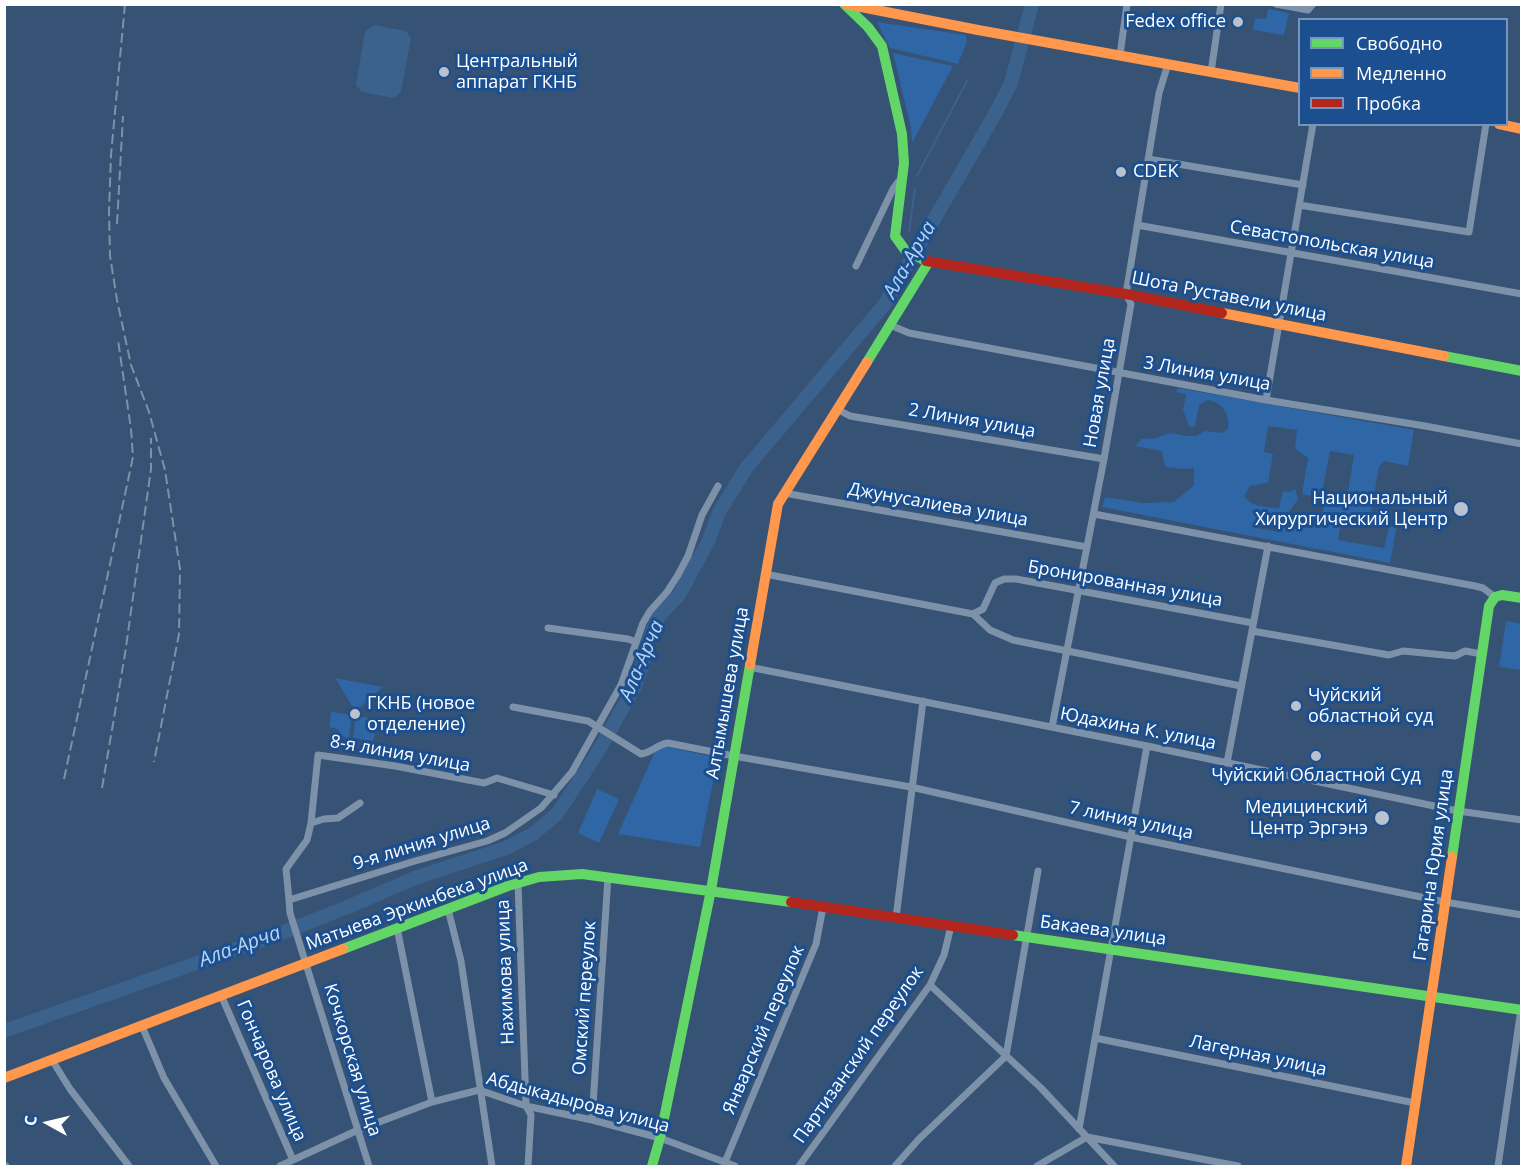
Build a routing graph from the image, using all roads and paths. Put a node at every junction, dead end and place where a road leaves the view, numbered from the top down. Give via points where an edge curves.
1 (845, 4) edge
2 (1127, 4) edge
3 (1221, 4) edge
4 (1276, 4) edge
5 (1313, 4) edge
6 (1120, 55) junction
7 (1168, 64) junction
8 (1210, 72) junction
9 (1298, 88) edge
10 (1312, 126) edge
11 (1486, 126) edge
12 (1148, 159) junction
13 (902, 180) junction
14 (1303, 185) junction
15 (1299, 205) junction
16 (1137, 225) junction
17 (1291, 253) junction
18 (926, 262) junction
19 (856, 267) dead end
20 (1126, 294) junction
21 (1521, 294) edge
22 (1279, 323) junction
23 (890, 325) junction
24 (1521, 371) edge
25 (1119, 373) junction
26 (1266, 400) junction
27 (837, 409) junction
28 (1521, 444) edge
29 (1104, 459) junction
30 (718, 486) dead end
31 (784, 493) junction
32 (1094, 514) junction
33 (1268, 546) junction
34 (1087, 548) junction
35 (765, 573) junction
36 (1079, 592) junction
37 (1495, 597) junction
38 (1521, 598) edge
39 (973, 614) junction
40 (1252, 627) junction
41 (548, 628) dead end
42 (636, 642) junction
43 (1068, 651) junction
44 (1482, 654) junction
45 (749, 667) junction
46 (1241, 686) junction
47 (922, 701) junction
48 (513, 707) dead end
49 (1052, 727) junction
50 (597, 728) junction
51 (1147, 746) junction
52 (734, 756) junction
53 (1227, 763) junction
54 (911, 787) junction
55 (554, 795) junction
56 (360, 803) dead end
57 (1458, 811) junction
58 (1521, 820) edge
59 (311, 823) junction
60 (1131, 837) junction
61 (1038, 871) dead end
62 (608, 877) junction
63 (518, 883) junction
64 (711, 890) junction
65 (289, 900) junction
66 (1445, 902) junction
67 (823, 908) junction
68 (448, 909) junction
69 (1521, 915) edge
70 (896, 918) junction
71 (951, 926) junction
72 (397, 928) junction
73 (1028, 937) junction
74 (1111, 949) junction
75 (307, 963) junction
76 (930, 985) junction
77 (221, 995) junction
78 (1431, 995) junction
79 (1521, 1010) edge
80 (142, 1026) junction
81 (1095, 1038) junction
82 (1006, 1056) junction
83 (52, 1060) junction
84 (4, 1078) edge
85 (479, 1090) junction
86 (432, 1102) junction
87 (1415, 1103) junction
88 (526, 1106) junction
89 (592, 1120) junction
90 (1079, 1128) junction
91 (358, 1130) junction
92 (1087, 1137) junction
93 (660, 1138) junction
94 (292, 1160) junction
95 (725, 1162) junction
96 (129, 1167) edge
97 (216, 1167) edge
98 (280, 1167) edge
99 (369, 1167) edge
100 (492, 1167) edge
101 (528, 1167) edge
102 (652, 1167) edge
103 (735, 1167) edge
104 (799, 1167) edge
105 (895, 1167) edge
106 (1037, 1167) edge
107 (1114, 1167) edge
108 (1238, 1167) edge
109 (1406, 1167) edge
110 (1498, 1167) edge

1 - 6 main road
1 - 13 main road via 882,46 902,134
2 - 6 street
3 - 8 street
4 - 5 street via 1303,10
6 - 7 main road
7 - 8 main road
7 - 12 street, Новая улица via 1160,86
8 - 9 main road
10 - 14 street
11 - 15 street via 1469,232
12 - 14 street
12 - 16 street, Новая улица
13 - 18 main road via 896,241
13 - 19 street via 893,189
14 - 15 street
15 - 17 street
16 - 17 street, Севастопольская улица
16 - 20 street, Новая улица
17 - 21 street, Севастопольская улица
17 - 22 street
18 - 20 main road, Шота Руставели улица
18 - 23 main road, Алтымышева улица
20 - 22 main road, Шота Руставели улица
20 - 25 street, Новая улица via 1131,304
22 - 24 main road, Шота Руставели улица
22 - 26 street
23 - 25 street, 3 Линия улица via 909,333
23 - 27 main road, Алтымышева улица
25 - 26 street, 3 Линия улица
25 - 29 street, Новая улица
26 - 28 street, 3 Линия улица
27 - 29 street, 2 Линия улица via 850,416
27 - 31 main road, Алтымышева улица
29 - 32 street, Новая улица
30 - 42 street, 9-я линия улица via 684,565 650,611
31 - 34 street, Джунусалиева улица
31 - 35 main road, Алтымышева улица via 775,515
32 - 33 street
32 - 34 street, Новая улица
33 - 37 street via 1475,586
33 - 40 street
34 - 36 street, Новая улица
35 - 39 street
35 - 45 main road, Алтымышева улица
36 - 39 street, Бронированная улица via 1004,579 995,583 983,609
36 - 40 street, Бронированная улица
36 - 43 street, Новая улица
37 - 38 main road
37 - 44 main road, Гагарина Юрия улица via 1489,606
39 - 43 street via 990,630 1013,640
40 - 44 street, Бронированная улица via 1389,655 1403,651 1455,656 1465,651
40 - 46 street
41 - 42 street
42 - 50 street, 9-я линия улица via 621,685
43 - 46 street
43 - 49 street, Новая улица
44 - 57 main road, Гагарина Юрия улица
45 - 47 street, Юдахина К. улица
45 - 52 main road, Алтымышева улица
46 - 53 street
47 - 49 street, Юдахина К. улица
47 - 54 street
48 - 50 street via 588,721
49 - 51 street, Юдахина К. улица
50 - 52 street, 7 линия улица via 641,754 668,743
50 - 55 street, 9-я линия улица
51 - 53 street, Юдахина К. улица
51 - 60 street
52 - 54 street, 7 линия улица
52 - 64 main road, Алтымышева улица
53 - 57 street, Юдахина К. улица
54 - 60 street, 7 линия улица
54 - 70 street
55 - 59 street, 8-я линия улица via 496,778 484,783 318,755
55 - 65 street, 9-я линия улица via 530,818 487,841
56 - 59 street via 338,818
57 - 58 street, Юдахина К. улица
57 - 66 main road, Гагарина Юрия улица
59 - 65 street, 8-я линия улица via 307,840 286,869
60 - 66 street, 7 линия улица
60 - 74 street
61 - 73 street
62 - 63 main road, Матыева Эркинбека улица via 566,874
62 - 64 main road, Матыева Эркинбека улица
62 - 89 street, Омский переулок
63 - 68 main road, Матыева Эркинбека улица
63 - 88 street, Нахимова улица
64 - 67 main road, Матыева Эркинбека улица
64 - 93 main road, Алтымышева улица
65 - 75 street
66 - 69 street, 7 линия улица
66 - 78 main road, Гагарина Юрия улица
67 - 70 main road, Матыева Эркинбека улица
67 - 95 street, Январский переулок via 816,944
68 - 72 main road, Матыева Эркинбека улица
68 - 85 street via 461,961
70 - 71 main road, Бакаева улица
71 - 73 main road, Бакаева улица
71 - 76 street, Партизанский переулок via 944,955
72 - 75 main road, Матыева Эркинбека улица
72 - 86 street
73 - 74 main road, Бакаева улица
73 - 82 street
74 - 78 main road, Бакаева улица
74 - 81 street
75 - 77 main road, Матыева Эркинбека улица
75 - 91 street, Кочкорская улица
76 - 82 street
76 - 104 street, Партизанский переулок
77 - 80 main road, Матыева Эркинбека улица
77 - 94 street, Гончарова улица
78 - 79 main road, Бакаева улица
78 - 87 main road, Гагарина Юрия улица
79 - 110 street
80 - 83 main road, Матыева Эркинбека улица
80 - 97 street via 164,1078
81 - 87 street, Лагерная улица
81 - 90 street
82 - 90 street
82 - 105 street
83 - 84 main road, Матыева Эркинбека улица
83 - 96 street
85 - 86 street, Абдыкадырова улица
85 - 88 street, Абдыкадырова улица
85 - 100 street
86 - 91 street, Абдыкадырова улица
87 - 109 main road, Гагарина Юрия улица
88 - 89 street, Абдыкадырова улица
88 - 101 street, Нахимова улица via 531,1115
89 - 93 street, Абдыкадырова улица
90 - 92 street
91 - 94 street, Абдыкадырова улица
91 - 99 street, Кочкорская улица
92 - 106 street
92 - 107 street
92 - 108 street
93 - 95 street, Абдыкадырова улица
93 - 102 main road, Алтымышева улица
94 - 98 street, Абдыкадырова улица
95 - 103 street, Абдыкадырова улица

